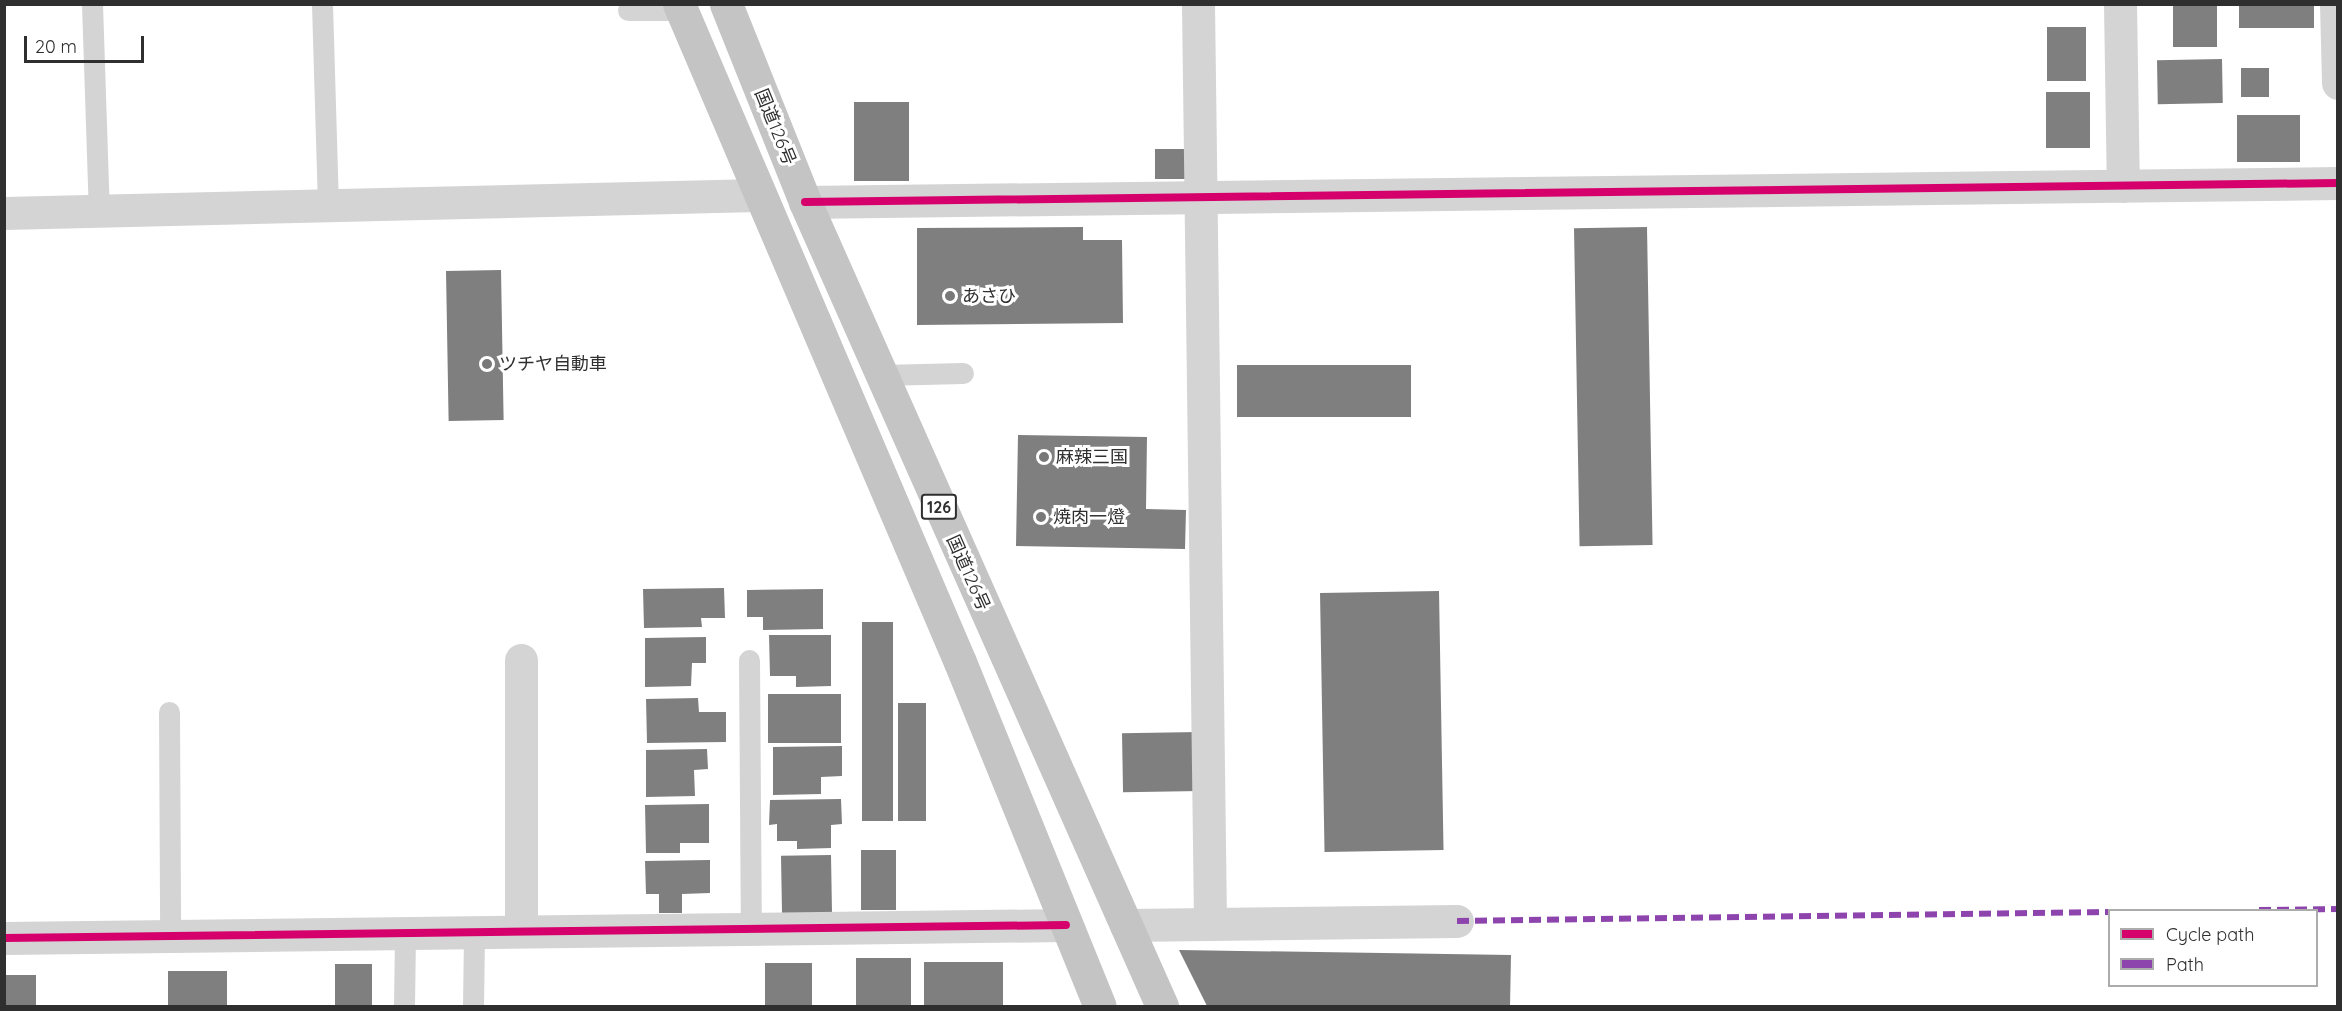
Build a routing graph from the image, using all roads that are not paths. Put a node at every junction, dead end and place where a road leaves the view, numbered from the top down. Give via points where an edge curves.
1 (92, 4) edge
2 (322, 4) edge
3 (726, 4) edge
4 (1198, 4) edge
5 (2120, 4) edge
6 (2337, 4) edge
7 (680, 7) edge
8 (628, 10) dead end
9 (2337, 83) edge
10 (2337, 183) edge
11 (2123, 186) junction
12 (758, 195) junction
13 (1200, 197) junction
14 (805, 202) junction
15 (328, 206) junction
16 (99, 212) junction
17 (4, 213) edge
18 (963, 374) dead end
19 (881, 375) junction
20 (521, 660) dead end
21 (749, 660) dead end
22 (169, 712) dead end
23 (1457, 921) dead end
24 (1210, 924) junction
25 (1066, 925) junction
26 (1126, 925) junction
27 (751, 928) junction
28 (521, 930) junction
29 (474, 931) junction
30 (405, 932) junction
31 (170, 936) junction
32 (4, 938) edge
33 (404, 1006) edge
34 (473, 1006) edge
35 (1100, 1006) edge
36 (1162, 1006) edge

1 - 16 lane
2 - 15 lane
3 - 14 highway, 国道126号 / 126
4 - 13 street
5 - 11 street
6 - 9 street
7 - 8 lane
7 - 12 highway, 126
10 - 11 street
11 - 13 street
12 - 15 street
12 - 25 highway, 126 via 960,662
13 - 14 street
13 - 24 street
14 - 19 highway, 国道126号 / 126
15 - 16 street
16 - 17 street
18 - 19 lane
19 - 26 highway, 国道126号 / 126
20 - 28 street
21 - 27 lane
22 - 31 lane
23 - 24 street
24 - 26 street
25 - 27 street
25 - 35 highway, 126
26 - 36 highway, 国道126号 / 126
27 - 28 street
28 - 29 street
29 - 30 street
29 - 34 lane
30 - 31 street
30 - 33 lane
31 - 32 street

